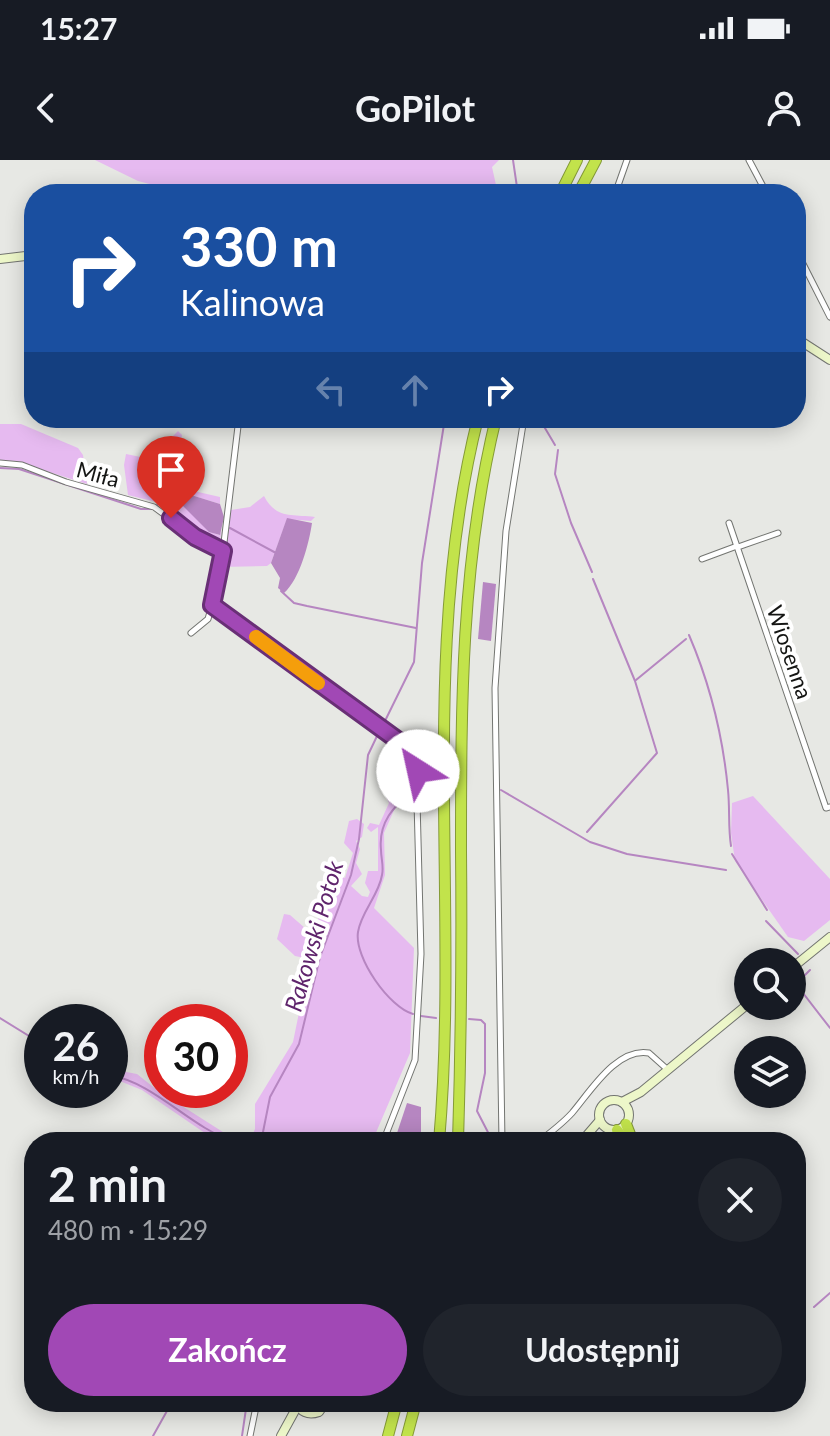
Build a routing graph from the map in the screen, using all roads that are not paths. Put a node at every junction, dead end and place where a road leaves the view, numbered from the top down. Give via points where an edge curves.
1 (577, 160) edge
2 (596, 160) edge
3 (627, 160) edge
4 (749, 160) edge
5 (565, 184) edge
6 (583, 184) edge
7 (619, 184) edge
8 (762, 184) edge
9 (24, 256) edge
10 (0, 259) edge
11 (806, 270) edge
12 (830, 317) edge
13 (806, 344) edge
14 (830, 360) edge
15 (238, 428) edge
16 (476, 428) edge
17 (494, 428) edge
18 (522, 428) edge
19 (0, 463) edge
20 (729, 523) dead end
21 (778, 533) dead end
22 (738, 547) junction
23 (223, 551) junction
24 (702, 559) dead end
25 (212, 605) junction
26 (191, 633) dead end
27 (830, 807) edge
28 (830, 937) edge
29 (806, 957) edge
30 (734, 1016) edge
31 (668, 1070) junction
32 (641, 1092) junction
33 (622, 1102) junction
34 (629, 1110) junction
35 (613, 1125) junction
36 (387, 1132) edge
37 (438, 1132) edge
38 (458, 1132) edge
39 (502, 1132) edge
40 (550, 1132) edge
41 (600, 1132) edge
42 (618, 1132) edge
43 (621, 1132) edge
44 (255, 1412) edge
45 (293, 1412) edge
46 (307, 1412) edge
47 (319, 1412) edge
48 (394, 1412) edge
49 (413, 1412) edge
50 (309, 1414) junction
51 (284, 1432) edge
52 (250, 1436) edge
53 (388, 1436) edge
54 (407, 1436) edge

1 - 5 highway
2 - 6 highway
3 - 7 street
4 - 8 street
9 - 10 main road
11 - 12 street
13 - 14 main road
15 - 23 street
16 - 37 highway via 449,603
17 - 38 highway via 472,547 462,664
18 - 39 street via 506,531 495,688
19 - 23 street, Miła via 22,465 154,507
20 - 22 street, Wiosenna
21 - 22 street
22 - 24 street
22 - 27 street, Wiosenna via 826,808
23 - 25 street
25 - 26 street via 208,619
25 - 36 street via 407,747 416,763 421,954 415,1060
28 - 29 main road
30 - 31 main road
31 - 32 main road
31 - 40 street via 649,1053 632,1053
32 - 33 main road
32 - 34 main road
33 - 34 main road
33 - 35 main road via 612,1099 599,1111
34 - 35 main road
35 - 41 main road
35 - 42 highway
35 - 43 highway
44 - 52 street
45 - 51 main road
46 - 50 main road
47 - 50 main road
48 - 53 highway
49 - 54 highway
50 - 51 main road

